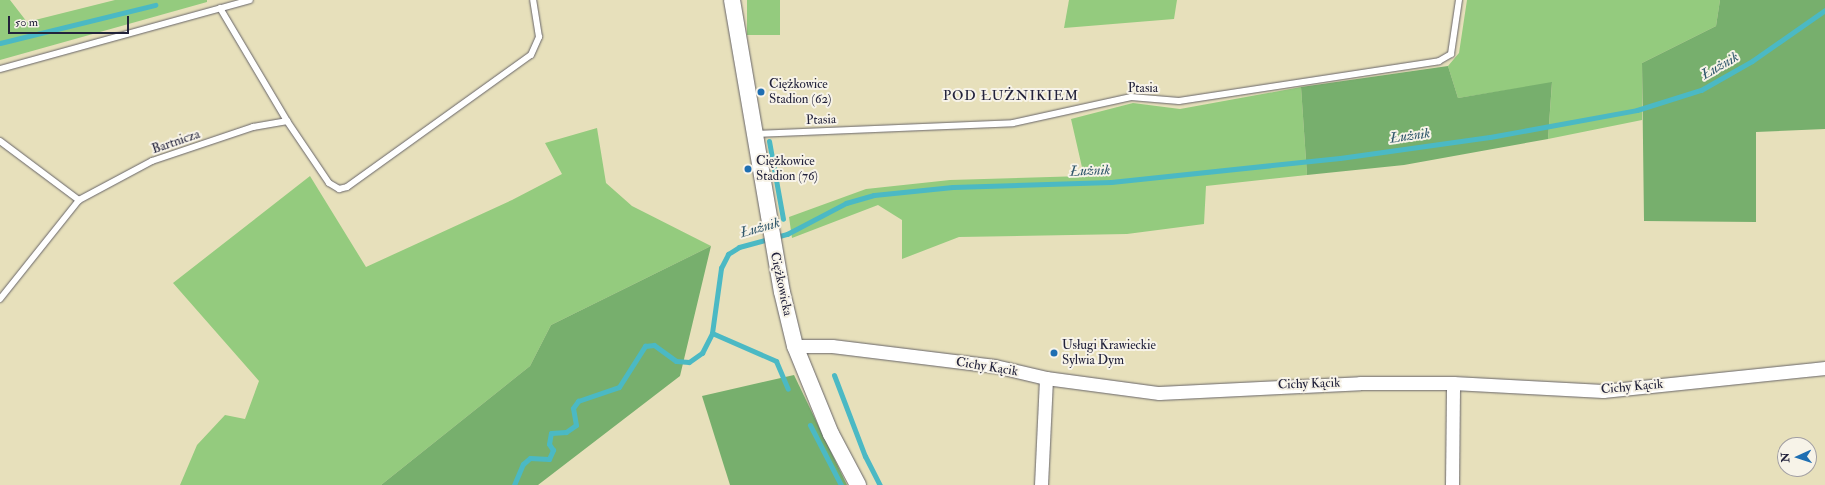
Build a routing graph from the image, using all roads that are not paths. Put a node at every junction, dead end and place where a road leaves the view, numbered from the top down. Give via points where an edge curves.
1 (250, 0) edge
2 (533, 0) edge
3 (732, 0) edge
4 (1459, 0) edge
5 (220, 8) junction
6 (0, 69) edge
7 (287, 121) junction
8 (754, 134) junction
9 (0, 141) edge
10 (79, 200) junction
11 (0, 299) edge
12 (795, 346) junction
13 (1825, 368) edge
14 (1046, 378) junction
15 (1453, 383) junction
16 (858, 485) edge
17 (1041, 485) edge
18 (1452, 485) edge

1 - 5 lane
2 - 7 lane via 540,37 531,55 347,187 339,189 329,183
3 - 8 street, Ciężkowicka
4 - 8 lane, Ptasia via 1451,54 1439,61 1179,101 1131,97 1013,123
5 - 6 lane
5 - 7 lane
7 - 10 lane, Bartnicza via 253,127 152,162
8 - 12 street, Ciężkowicka via 772,238
9 - 10 lane
10 - 11 lane, Bartnicza
12 - 14 street, Cichy Kącik via 832,346 996,366
12 - 16 street, Ciężkowicka via 831,434
13 - 15 street, Cichy Kącik via 1603,391
14 - 15 street, Cichy Kącik via 1160,393 1360,383
14 - 17 street
15 - 18 street

